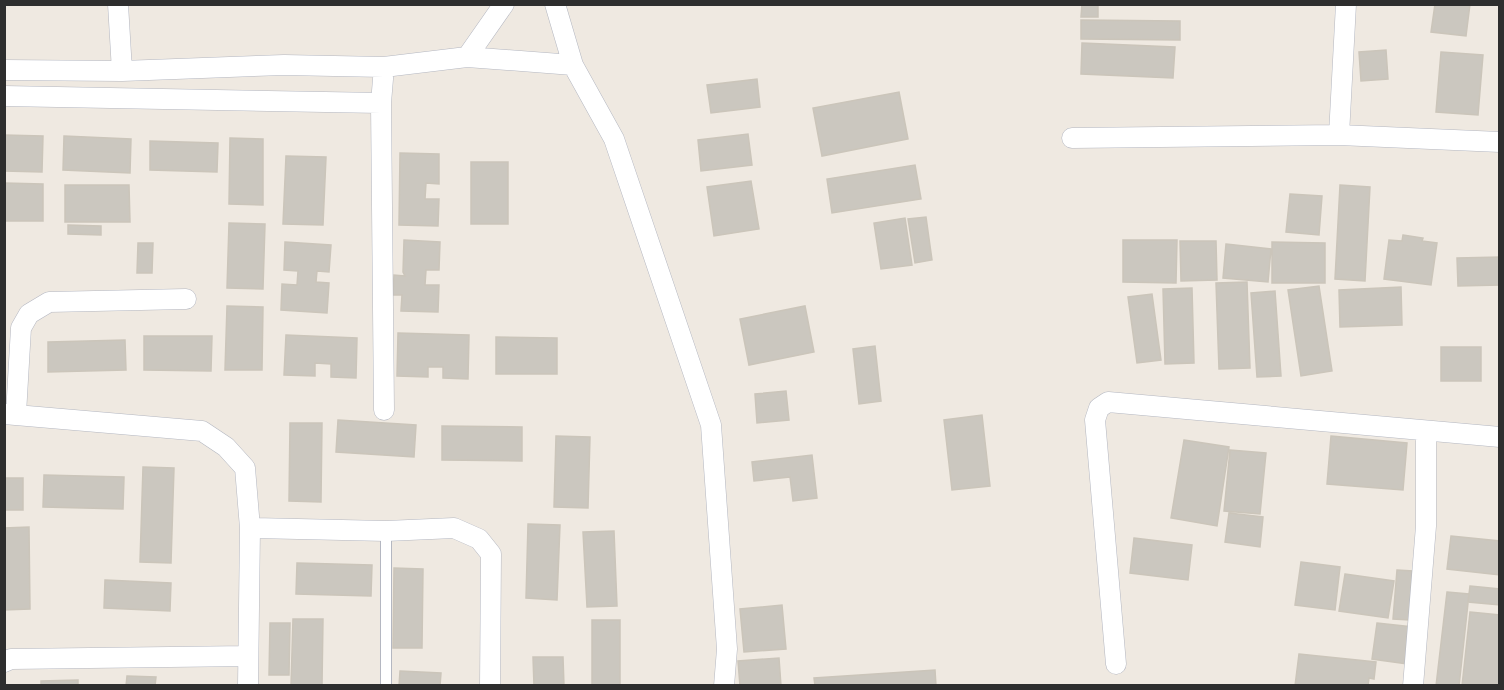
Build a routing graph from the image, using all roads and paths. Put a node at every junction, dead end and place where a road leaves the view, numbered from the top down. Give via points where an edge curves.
1 (118, 4) edge
2 (504, 4) edge
3 (555, 4) edge
4 (1346, 4) edge
5 (467, 57) junction
6 (573, 65) junction
7 (384, 67) junction
8 (4, 70) edge
9 (122, 71) junction
10 (4, 96) edge
11 (381, 102) junction
12 (1340, 135) junction
13 (1072, 138) dead end
14 (1500, 142) edge
15 (186, 299) dead end
16 (384, 410) dead end
17 (10, 414) edge
18 (1426, 431) junction
19 (1500, 437) edge
20 (250, 528) junction
21 (386, 531) junction
22 (248, 656) junction
23 (4, 662) edge
24 (1116, 664) dead end
25 (248, 686) edge
26 (386, 686) edge
27 (490, 686) edge
28 (724, 686) edge
29 (1413, 686) edge

1 - 9 street
2 - 5 street
3 - 6 street
4 - 12 street
5 - 6 street
5 - 7 street
6 - 28 street via 614,139 711,425 727,649
7 - 9 street via 284,65
7 - 11 street
8 - 9 street
10 - 11 street
11 - 16 street
12 - 13 street
12 - 14 street
15 - 17 street via 49,302 29,314 21,328
17 - 20 street via 202,431 226,447 245,468
18 - 19 street
18 - 24 street via 1108,402 1099,408 1095,420
18 - 29 street via 1426,526
20 - 21 street
20 - 22 street
21 - 26 lane
21 - 27 street via 454,528 479,539 491,554
22 - 23 street
22 - 25 street

